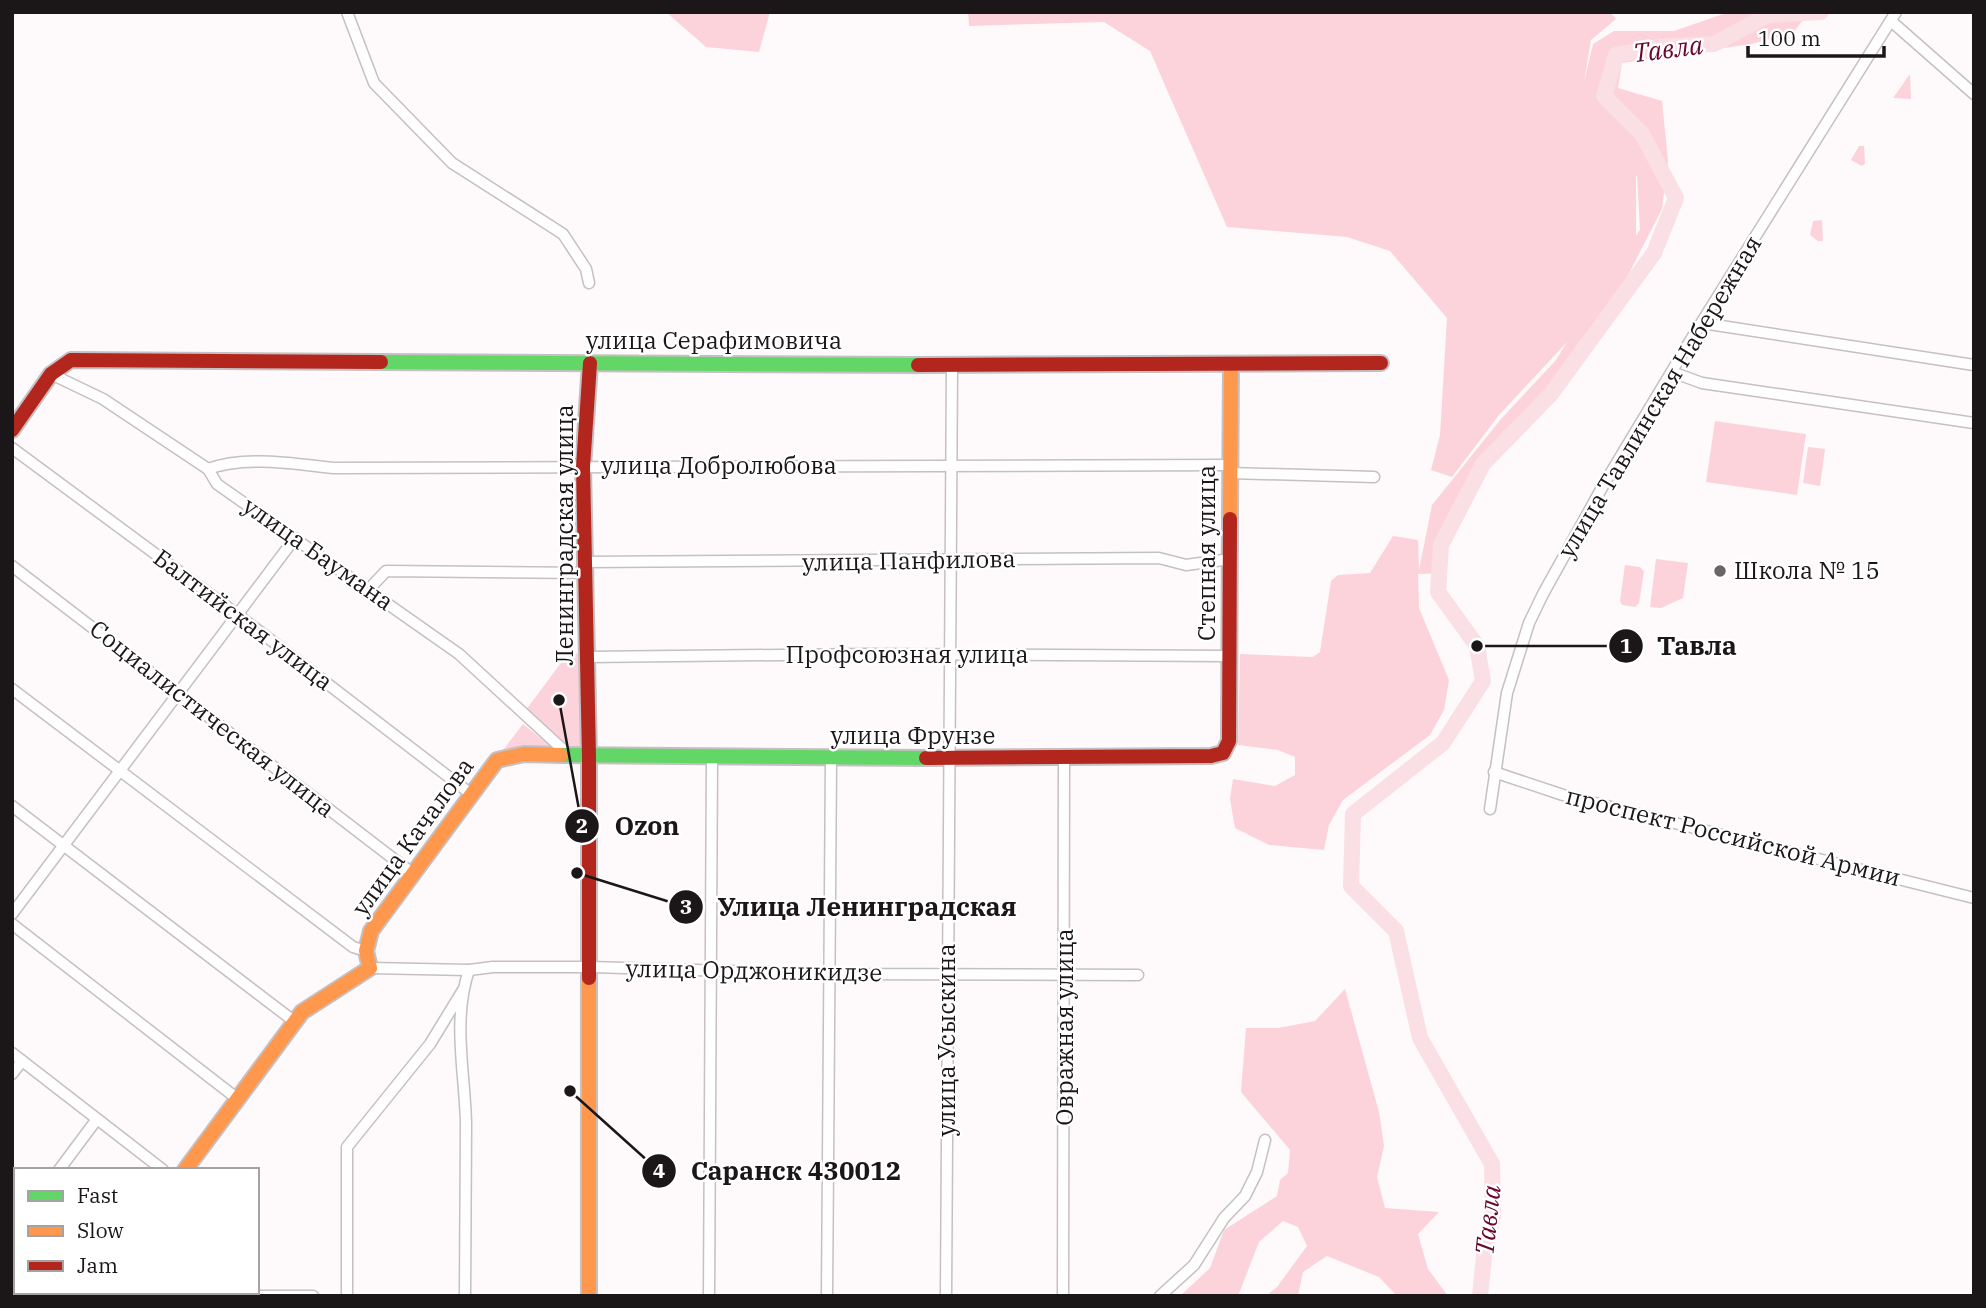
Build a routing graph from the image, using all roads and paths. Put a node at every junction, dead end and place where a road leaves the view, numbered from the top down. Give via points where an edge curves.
1 (347, 12) edge
2 (1894, 17) edge
3 (1974, 93) edge
4 (589, 283) dead end
5 (1702, 323) junction
6 (590, 363) junction
7 (1381, 363) dead end
8 (952, 365) junction
9 (1231, 365) junction
10 (1974, 365) edge
11 (1672, 372) junction
12 (51, 374) junction
13 (1974, 423) edge
14 (12, 430) edge
15 (12, 448) edge
16 (951, 465) junction
17 (583, 467) junction
18 (208, 469) junction
19 (1230, 469) junction
20 (1374, 477) dead end
21 (295, 538) junction
22 (1231, 559) junction
23 (949, 561) junction
24 (12, 566) edge
25 (584, 568) junction
26 (369, 589) junction
27 (238, 615) junction
28 (948, 656) junction
29 (1228, 656) junction
30 (586, 657) junction
31 (12, 689) edge
32 (179, 693) junction
33 (1229, 741) joint
34 (570, 756) junction
35 (589, 756) junction
36 (712, 757) junction
37 (948, 758) junction
38 (1064, 758) junction
39 (831, 759) junction
40 (119, 770) junction
41 (1494, 772) junction
42 (471, 794) junction
43 (12, 806) edge
44 (1490, 809) dead end
45 (65, 845) junction
46 (412, 873) junction
47 (1974, 898) edge
48 (12, 914) edge
49 (12, 924) edge
50 (366, 951) junction
51 (590, 967) junction
52 (370, 968) junction
53 (469, 970) junction
54 (711, 970) junction
55 (830, 974) junction
56 (1065, 974) junction
57 (947, 975) junction
58 (1139, 975) dead end
59 (463, 990) junction
60 (295, 1022) junction
61 (12, 1053) edge
62 (22, 1061) junction
63 (12, 1074) edge
64 (239, 1100) junction
65 (97, 1119) junction
66 (1265, 1140) dead end
67 (60, 1168) edge
68 (160, 1168) edge
69 (187, 1168) edge
70 (256, 1296) edge
71 (313, 1296) edge
72 (347, 1296) edge
73 (465, 1296) edge
74 (589, 1296) edge
75 (709, 1296) edge
76 (827, 1296) edge
77 (946, 1296) edge
78 (1063, 1296) edge
79 (1160, 1296) edge

1 - 4 street via 374,83 452,163 563,234 586,269
2 - 3 street
2 - 5 street, улица Тавлинская Набережная
5 - 10 street
5 - 11 street, улица Тавлинская Набережная
6 - 8 street, улица Серафимовича
6 - 12 street, улица Серафимовича via 71,360
6 - 17 street, Ленинградская улица
7 - 9 street, улица Серафимовича
8 - 9 street, улица Серафимовича
8 - 16 street, улица Усыскина
9 - 19 street, Степная улица
11 - 13 street via 1702,383
11 - 41 street, улица Тавлинская Набережная via 1528,623 1507,693
12 - 14 street
12 - 18 street, улица Баумана via 103,399
15 - 27 street, Балтийская улица
16 - 17 street, улица Добролюбова
16 - 19 street, улица Добролюбова
16 - 23 street, улица Усыскина
17 - 18 street, улица Добролюбова via 334,468 278,462
17 - 25 street, Ленинградская улица
18 - 21 street, улица Баумана via 217,484
19 - 20 street, улица Добролюбова
19 - 22 street, Степная улица
21 - 26 street, улица Баумана
21 - 27 street
22 - 23 street, улица Панфилова via 1186,565 1159,558
22 - 29 street, Степная улица
23 - 25 street, улица Панфилова
23 - 28 street, улица Усыскина
24 - 32 street, Социалистическая улица
25 - 26 street, улица Панфилова via 386,571
25 - 30 street, Ленинградская улица
26 - 34 street, улица Баумана via 480,671
27 - 32 street
27 - 42 street, Балтийская улица
28 - 29 street, Профсоюзная улица
28 - 30 street, Профсоюзная улица
28 - 37 street, улица Усыскина
29 - 33 street, Степная улица
30 - 35 street, Ленинградская улица
31 - 40 street
32 - 40 street
32 - 46 street, Социалистическая улица
33 - 38 street, улица Фрунзе via 1219,756
34 - 35 street, улица Качалова
34 - 42 street, улица Качалова via 514,753 497,760
35 - 36 street, улица Фрунзе
35 - 51 street, Ленинградская улица
36 - 39 street, улица Фрунзе
36 - 54 street
37 - 38 street, улица Фрунзе
37 - 39 street, улица Фрунзе
37 - 57 street, улица Усыскина
38 - 56 street, Овражная улица
39 - 55 street
40 - 45 street
40 - 50 street via 353,947
41 - 44 street, улица Тавлинская Набережная
41 - 47 street, проспект Российской Армии via 1563,795
42 - 46 street, улица Качалова
43 - 45 street
45 - 48 street
45 - 60 street
46 - 50 street, улица Качалова via 371,931
49 - 64 street
50 - 52 street, улица Качалова
51 - 53 street, улица Орджоникидзе
51 - 54 street, улица Орджоникидзе
51 - 74 street, Ленинградская улица
52 - 53 street, улица Орджоникидзе
52 - 60 street via 302,1012
53 - 59 street
54 - 55 street, улица Орджоникидзе
54 - 75 street
55 - 57 street, улица Орджоникидзе
55 - 76 street
56 - 57 street, улица Орджоникидзе
56 - 58 street, улица Орджоникидзе
56 - 78 street, Овражная улица
57 - 77 street, улица Усыскина
59 - 72 street via 430,1044 347,1147
59 - 73 street
60 - 64 street
61 - 62 street
62 - 63 street
62 - 65 street
64 - 69 street
65 - 67 street
65 - 68 street
66 - 79 street via 1245,1196 1224,1218 1194,1265
70 - 71 street

